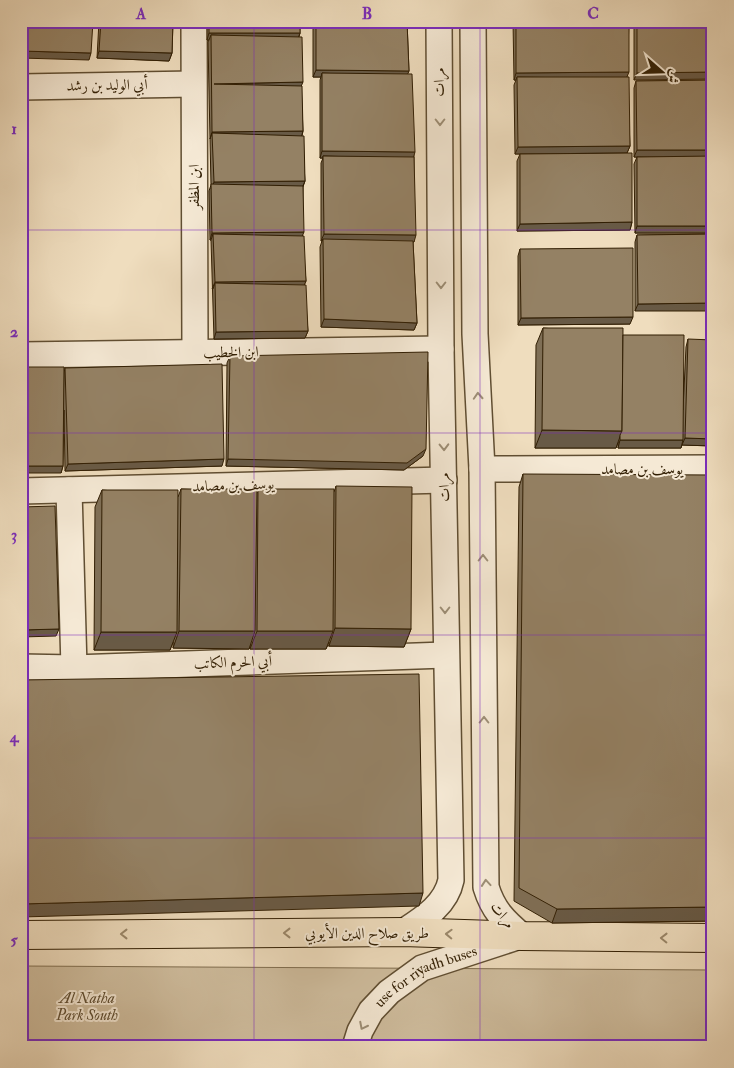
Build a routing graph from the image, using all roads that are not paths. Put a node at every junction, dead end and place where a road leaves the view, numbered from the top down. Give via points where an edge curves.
1 (194, 21) edge
2 (439, 21) edge
3 (473, 21) edge
4 (193, 84) junction
5 (21, 87) edge
6 (441, 349) junction
7 (195, 353) junction
8 (21, 355) edge
9 (713, 468) edge
10 (482, 470) junction
11 (444, 480) junction
12 (69, 490) junction
13 (21, 491) edge
14 (445, 655) junction
15 (21, 667) edge
16 (74, 668) junction
17 (485, 820) junction
18 (449, 826) junction
19 (403, 932) junction
20 (21, 935) edge
21 (522, 936) junction
22 (713, 938) edge
23 (355, 1047) edge

1 - 4 street, ابن المظفر
2 -> 6 street, مرات
10 -> 3 street, مرات via 475,334
4 - 5 street, أبي الوليد بن رشد
4 - 7 street, ابن المظفر
6 - 7 street, ابن الخطيب
6 -> 11 street, مرات
7 - 8 street, ابن الخطيب
9 - 10 street, يوسف بن مصامد
17 -> 10 street, مرات
11 - 12 street, يوسف بن مصامد
11 -> 14 street, مرات
12 - 13 street, يوسف بن مصامد
12 - 16 street
14 - 16 street, أبي الحرم الكاتب
14 - 18 street, مرات
15 - 16 street, أبي الحرم الكاتب
17 - 18 street via 478,846 468,851 461,849
21 -> 17 street, مرات via 504,921 489,897
18 - 19 street, مرات via 449,891 435,908
19 -> 20 main road, طريق صلاح الدين الأيوبي
21 -> 19 main road, طريق صلاح الدين الأيوبي
22 -> 21 main road, طريق صلاح الدين الأيوبي
21 -> 23 street, use for riyadh buses via 422,968 389,992 371,1011

